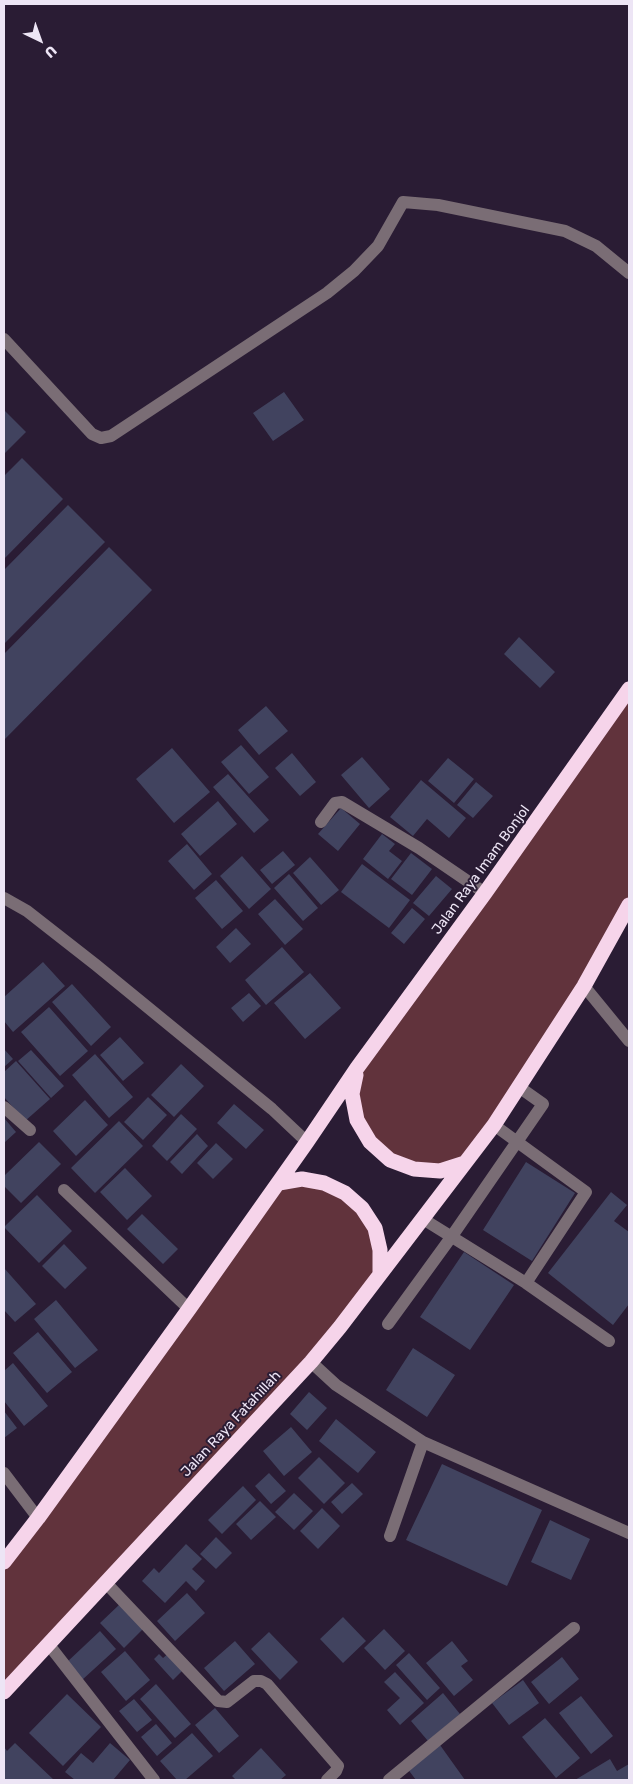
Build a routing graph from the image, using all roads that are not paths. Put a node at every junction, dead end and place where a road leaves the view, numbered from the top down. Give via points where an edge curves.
1 (629, 273) edge
2 (4, 340) edge
3 (629, 689) edge
4 (321, 822) dead end
5 (486, 892) junction
6 (4, 898) edge
7 (629, 905) edge
8 (584, 986) junction
9 (629, 1041) edge
10 (357, 1068) junction
11 (518, 1087) junction
12 (4, 1107) edge
13 (494, 1125) junction
14 (30, 1130) dead end
15 (307, 1142) junction
16 (517, 1142) junction
17 (465, 1163) junction
18 (278, 1182) junction
19 (64, 1190) dead end
20 (423, 1219) junction
21 (452, 1236) junction
22 (380, 1273) junction
23 (526, 1283) junction
24 (189, 1310) junction
25 (388, 1324) dead end
26 (610, 1341) dead end
27 (311, 1362) junction
28 (423, 1442) junction
29 (4, 1473) edge
30 (38, 1518) junction
31 (629, 1533) edge
32 (390, 1536) dead end
33 (4, 1562) edge
34 (106, 1583) junction
35 (574, 1628) dead end
36 (49, 1645) junction
37 (4, 1692) edge
38 (154, 1780) edge
39 (327, 1780) edge
40 (389, 1780) edge

1 - 2 street via 596,246 565,231 438,205 403,202 378,246 354,271 112,436 101,438 92,434
3 - 5 highway, Jalan Raya Imam Bonjol
4 - 5 street via 335,803 342,802
5 - 10 highway, Jalan Raya Imam Bonjol
6 - 15 street via 27,911 88,959 272,1109
7 - 8 highway
8 - 9 street
8 - 11 highway
10 - 15 highway
10 - 17 highway via 352,1094 357,1120 370,1142 390,1160 414,1169 440,1171
11 - 13 highway
11 - 16 street via 544,1104
12 - 14 street
13 - 16 street
13 - 17 highway
15 - 18 highway
16 - 21 street
16 - 23 street via 586,1192
17 - 20 highway, Jalan Raya Fatahillah
18 - 22 highway via 302,1180 324,1183 345,1193 362,1208 375,1228 380,1250
18 - 24 highway
19 - 24 street
20 - 21 street
20 - 22 highway, Jalan Raya Fatahillah
21 - 23 street
21 - 25 street
22 - 27 highway, Jalan Raya Fatahillah
23 - 26 street
24 - 30 highway
27 - 28 street via 336,1385
27 - 34 highway, Jalan Raya Fatahillah
28 - 31 street
28 - 32 street
29 - 30 street
30 - 33 highway
34 - 36 highway, Jalan Raya Fatahillah
34 - 39 street via 218,1702 227,1702 254,1681 267,1684 338,1766
35 - 40 street
36 - 37 highway, Jalan Raya Fatahillah
36 - 38 street

